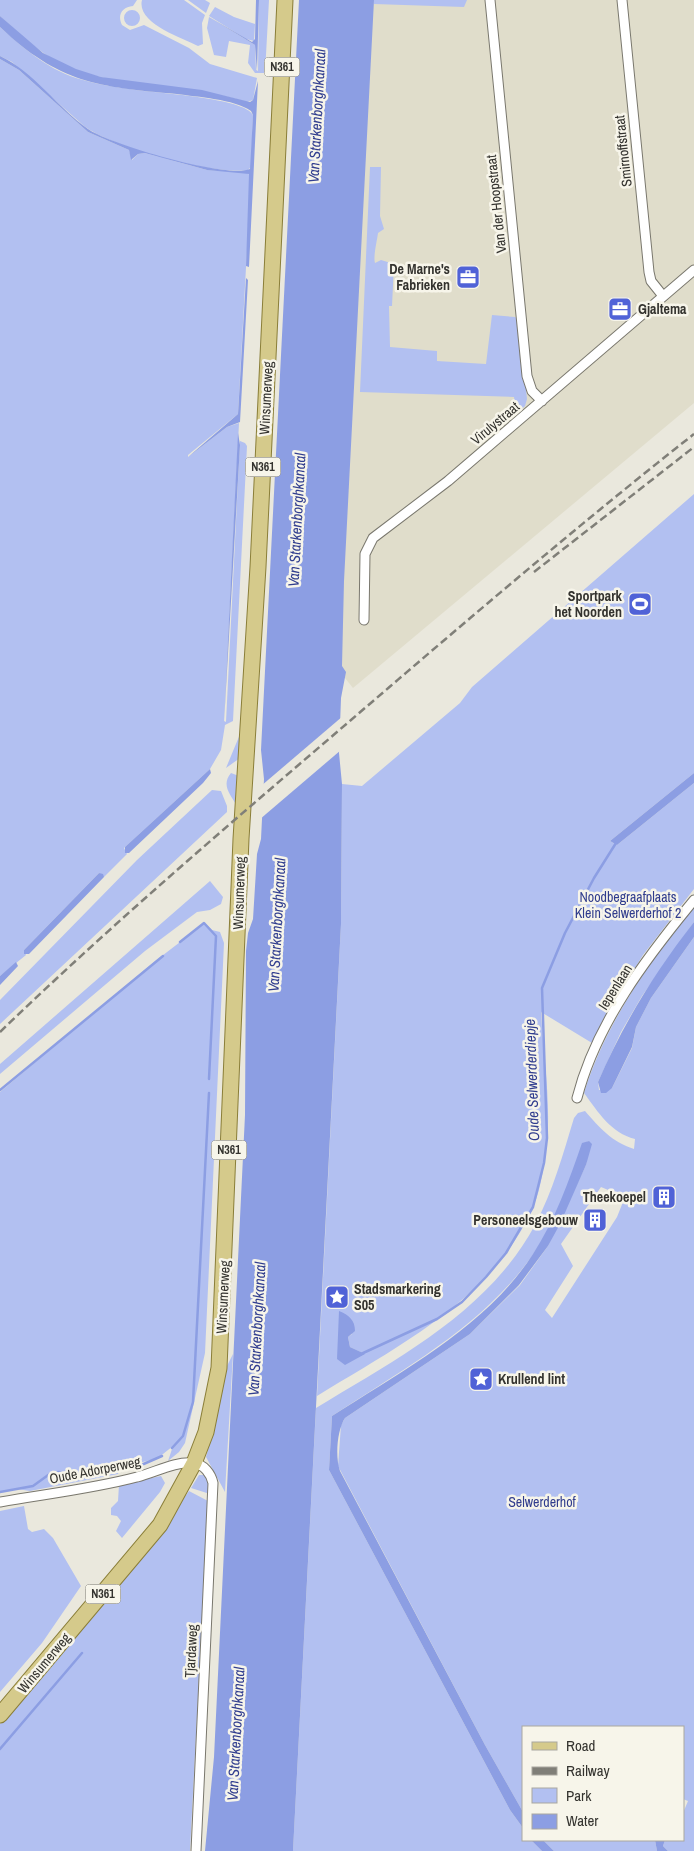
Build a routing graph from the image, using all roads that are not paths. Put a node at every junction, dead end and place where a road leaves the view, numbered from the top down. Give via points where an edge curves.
1 (285, 0) edge
2 (490, 0) edge
3 (622, 0) edge
4 (694, 270) edge
5 (663, 296) junction
6 (542, 401) junction
7 (364, 620) dead end
8 (694, 900) edge
9 (577, 1098) dead end
10 (194, 1462) junction
11 (0, 1502) edge
12 (0, 1715) edge
13 (196, 1851) edge

1 - 10 main road, Winsumerweg / N361 via 241,838 219,1368 206,1432
2 - 6 street, Van der Hoopstraat via 527,376 532,391
3 - 5 street, Smirnoffstraat via 649,272 651,281
4 - 5 street, Virulystraat
5 - 6 street, Virulystraat
6 - 7 street, Virulystraat via 448,481 373,538 365,554
8 - 9 street, Iepenlaan via 669,930 625,995 598,1044
10 - 11 street, Oude Adorperweg via 125,1480
10 - 12 main road, Winsumerweg / N361 via 160,1525
10 - 13 street, Tjardaweg via 207,1470 213,1483

